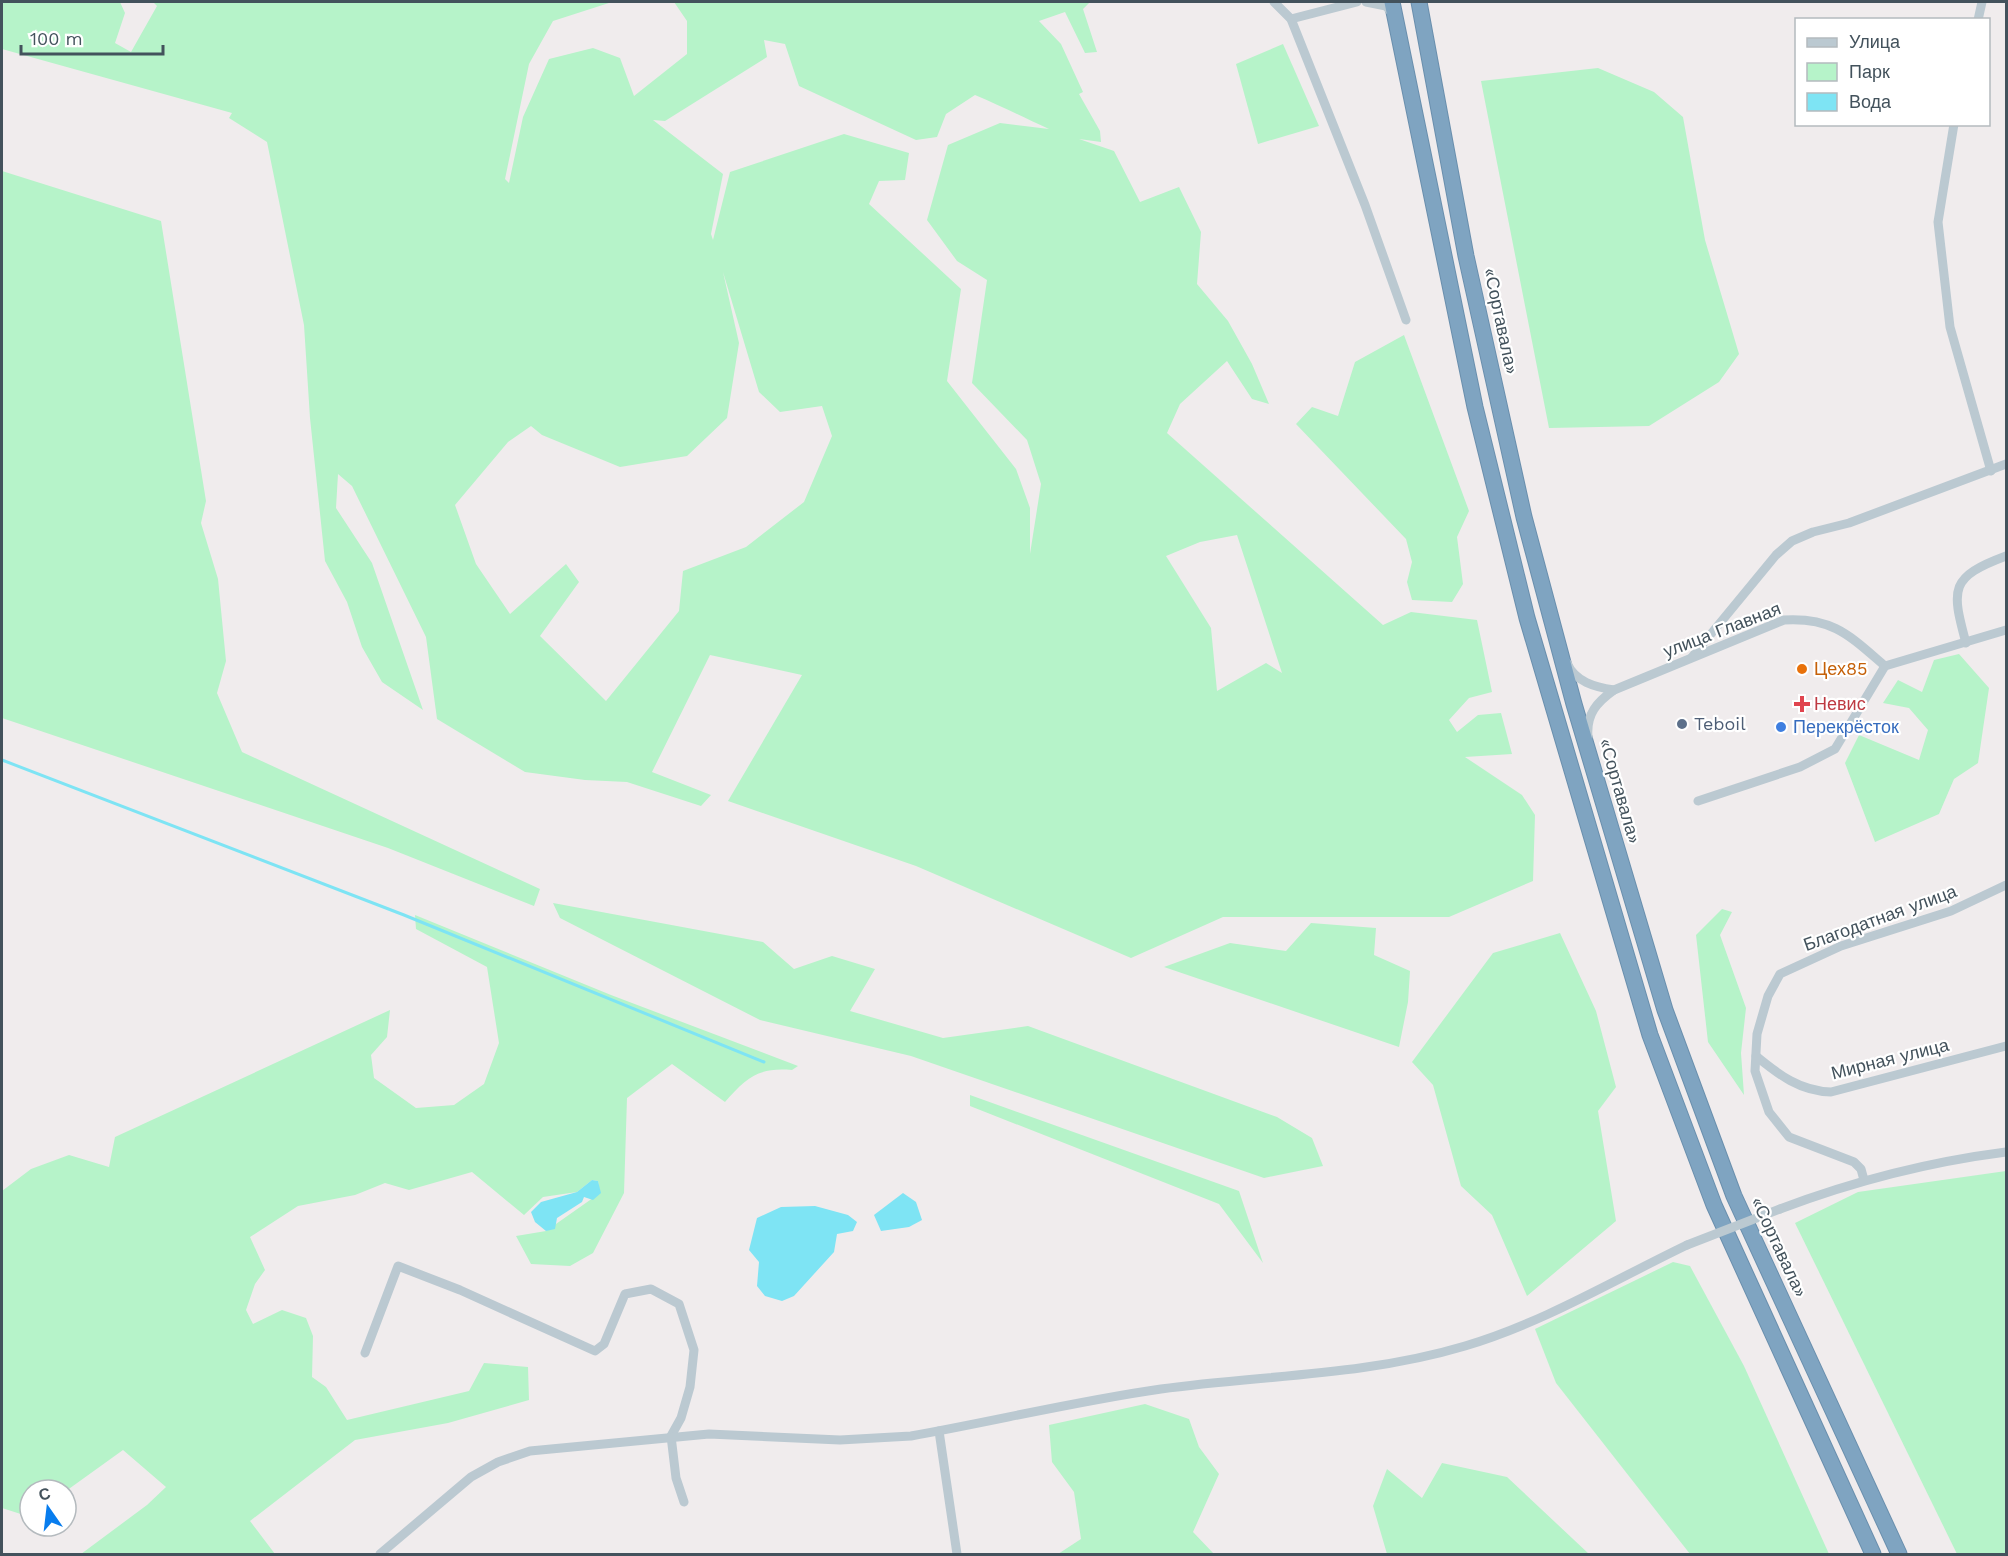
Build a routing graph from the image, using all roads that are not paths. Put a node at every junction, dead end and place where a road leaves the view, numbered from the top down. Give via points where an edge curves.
1 (1274, 2) edge
2 (1357, 2) edge
3 (1366, 2) edge
4 (1419, 2) edge
5 (1982, 2) edge
6 (1394, 9) edge
7 (1978, 18) edge
8 (1291, 19) junction
9 (1954, 126) edge
10 (1406, 320) dead end
11 (2007, 464) edge
12 (1991, 471) junction
13 (2007, 556) edge
14 (2007, 630) edge
15 (1557, 638) junction
16 (1966, 643) junction
17 (1690, 659) junction
18 (1885, 666) junction
19 (1614, 690) junction
20 (1591, 761) junction
21 (1698, 801) dead end
22 (2007, 885) edge
23 (2007, 1046) edge
24 (1756, 1056) junction
25 (2007, 1152) edge
26 (1864, 1180) junction
27 (365, 1353) dead end
28 (939, 1431) junction
29 (671, 1436) junction
30 (684, 1502) dead end
31 (380, 1554) edge
32 (957, 1554) edge
33 (1873, 1554) edge
34 (1899, 1554) edge

1 - 8 street
2 - 8 street
3 - 6 street
4 - 15 highway, «Сортавала» via 1466,256 1524,517
5 - 7 street
6 - 33 highway via 1475,408 1527,618 1650,1035 1714,1205
8 - 10 street
9 - 12 street via 1938,222 1950,327
11 - 12 street
12 - 17 street via 1792,541
13 - 16 street via 1970,572 1959,587 1955,603
14 - 16 street
15 - 19 street via 1578,678 1594,687
15 - 20 highway, «Сортавала»
16 - 18 street
17 - 18 street, улица Главная via 1784,620 1810,618 1845,632
17 - 19 street, улица Главная
18 - 21 street via 1835,749 1800,767
19 - 20 street via 1591,713
20 - 34 highway, «Сортавала» via 1671,1030 1734,1196
22 - 24 street, Благодатная улица via 1951,911 1841,946 1780,974 1765,1005
23 - 24 street, Мирная улица via 1831,1092 1794,1084
24 - 26 street, Благодатная улица via 1755,1071 1769,1112 1789,1137 1854,1162
25 - 26 street via 1915,1166
26 - 28 street, bridge via 1687,1245 1500,1335 1425,1356 1346,1371 1161,1389
27 - 29 street via 398,1266 595,1351 604,1344 625,1294 651,1289 679,1304 694,1350 690,1387
28 - 29 street via 876,1440 740,1433
28 - 32 street
29 - 30 street via 676,1478
29 - 31 street via 530,1451 498,1462 448,1494

